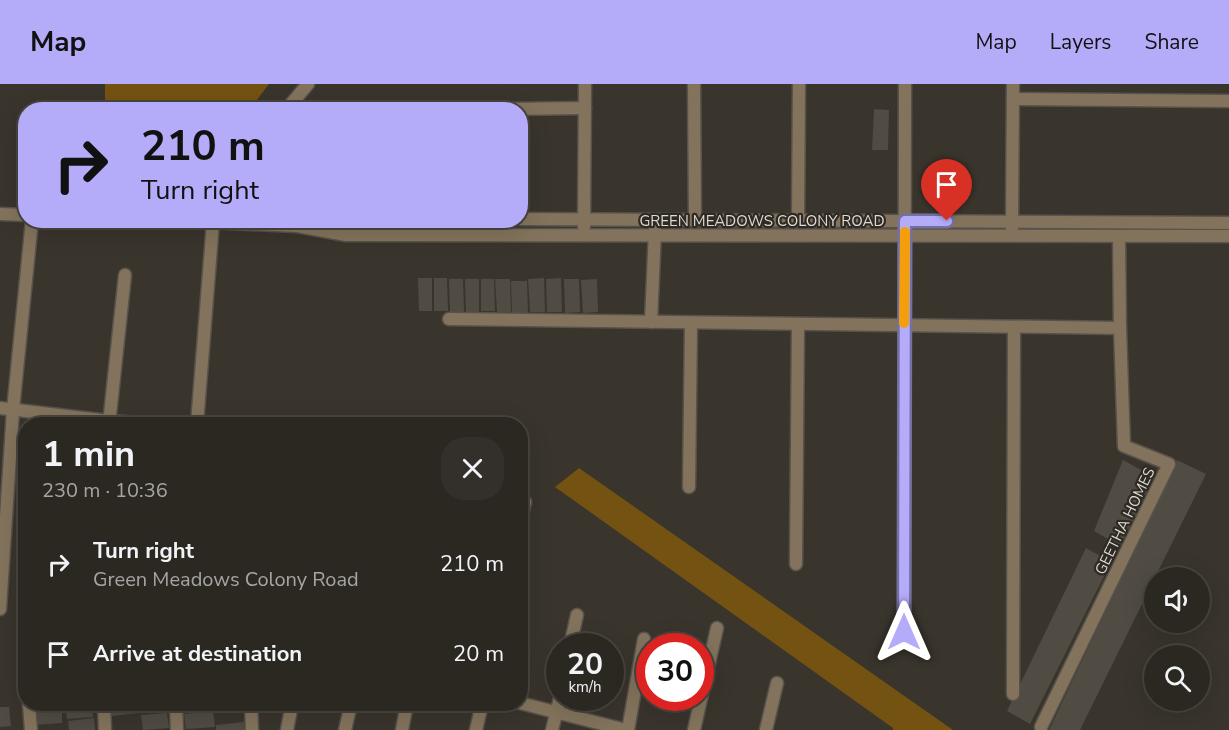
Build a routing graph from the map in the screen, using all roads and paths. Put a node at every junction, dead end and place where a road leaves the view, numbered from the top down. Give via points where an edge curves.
1 (308, 84) edge
2 (585, 84) edge
3 (694, 84) edge
4 (799, 84) edge
5 (905, 84) edge
6 (1013, 84) edge
7 (1013, 99) junction
8 (1229, 101) edge
9 (293, 102) edge
10 (585, 108) junction
11 (528, 109) edge
12 (0, 214) edge
13 (18, 215) edge
14 (528, 219) edge
15 (584, 220) junction
16 (655, 220) junction
17 (694, 220) junction
18 (798, 221) junction
19 (905, 221) junction
20 (1012, 222) junction
21 (1229, 223) edge
22 (31, 228) edge
23 (212, 228) edge
24 (308, 228) edge
25 (584, 236) junction
26 (655, 236) junction
27 (905, 236) junction
28 (1012, 236) junction
29 (1119, 236) junction
30 (1229, 236) edge
31 (125, 275) dead end
32 (449, 319) dead end
33 (651, 322) junction
34 (691, 322) junction
35 (798, 324) junction
36 (904, 325) junction
37 (1014, 327) junction
38 (1120, 328) junction
39 (0, 408) edge
40 (13, 410) junction
41 (65, 417) edge
42 (110, 417) edge
43 (197, 417) edge
44 (689, 487) dead end
45 (796, 564) dead end
46 (0, 609) edge
47 (577, 615) dead end
48 (717, 628) dead end
49 (904, 632) dead end
50 (573, 633) edge
51 (636, 682) edge
52 (777, 683) dead end
53 (1013, 694) dead end
54 (528, 705) edge
55 (30, 711) edge
56 (104, 711) edge
57 (176, 711) edge
58 (251, 711) edge
59 (291, 711) edge
60 (349, 711) edge
61 (406, 711) edge
62 (480, 711) edge
63 (556, 713) junction
64 (1041, 727) dead end
65 (31, 730) edge
66 (105, 730) edge
67 (177, 730) edge
68 (252, 730) edge
69 (287, 730) edge
70 (345, 730) edge
71 (402, 730) edge
72 (476, 730) edge
73 (552, 730) edge
74 (627, 730) edge
75 (694, 730) edge
76 (766, 730) edge

1 - 9 street
2 - 10 street
3 - 17 street
4 - 18 street
5 - 19 street
6 - 7 street
7 - 8 street
7 - 20 street
10 - 11 street
10 - 15 street
12 - 13 street
14 - 15 street, GREEN MEADOWS COLONY ROAD
15 - 16 street, GREEN MEADOWS COLONY ROAD
15 - 25 street
16 - 17 street, GREEN MEADOWS COLONY ROAD
16 - 26 street
17 - 18 street, GREEN MEADOWS COLONY ROAD
18 - 19 street, GREEN MEADOWS COLONY ROAD
19 - 20 street, GREEN MEADOWS COLONY ROAD
19 - 27 street
20 - 21 street, GREEN MEADOWS COLONY ROAD
20 - 28 street
22 - 40 street
23 - 43 street
24 - 25 street, GREEN MEADOWS COLONY ROAD via 346,235
25 - 26 street, GREEN MEADOWS COLONY ROAD
26 - 27 street, GREEN MEADOWS COLONY ROAD
26 - 33 street
27 - 28 street, GREEN MEADOWS COLONY ROAD
27 - 36 street
28 - 29 street, GREEN MEADOWS COLONY ROAD
29 - 30 street, GREEN MEADOWS COLONY ROAD
29 - 38 street, GEETHA HOMES
31 - 42 street
32 - 33 street
33 - 34 street
34 - 35 street
34 - 44 street
35 - 36 street
35 - 45 street
36 - 37 street
36 - 49 street
37 - 38 street
37 - 53 street
38 - 64 street, GEETHA HOMES via 1124,446 1169,464
39 - 40 street
40 - 41 street
40 - 46 street
47 - 50 street
48 - 75 street
51 - 74 street
52 - 76 street
54 - 63 street
55 - 65 street
56 - 66 street
57 - 67 street
58 - 68 street
59 - 69 street
60 - 70 street
61 - 71 street
62 - 72 street
63 - 73 street
63 - 74 street

